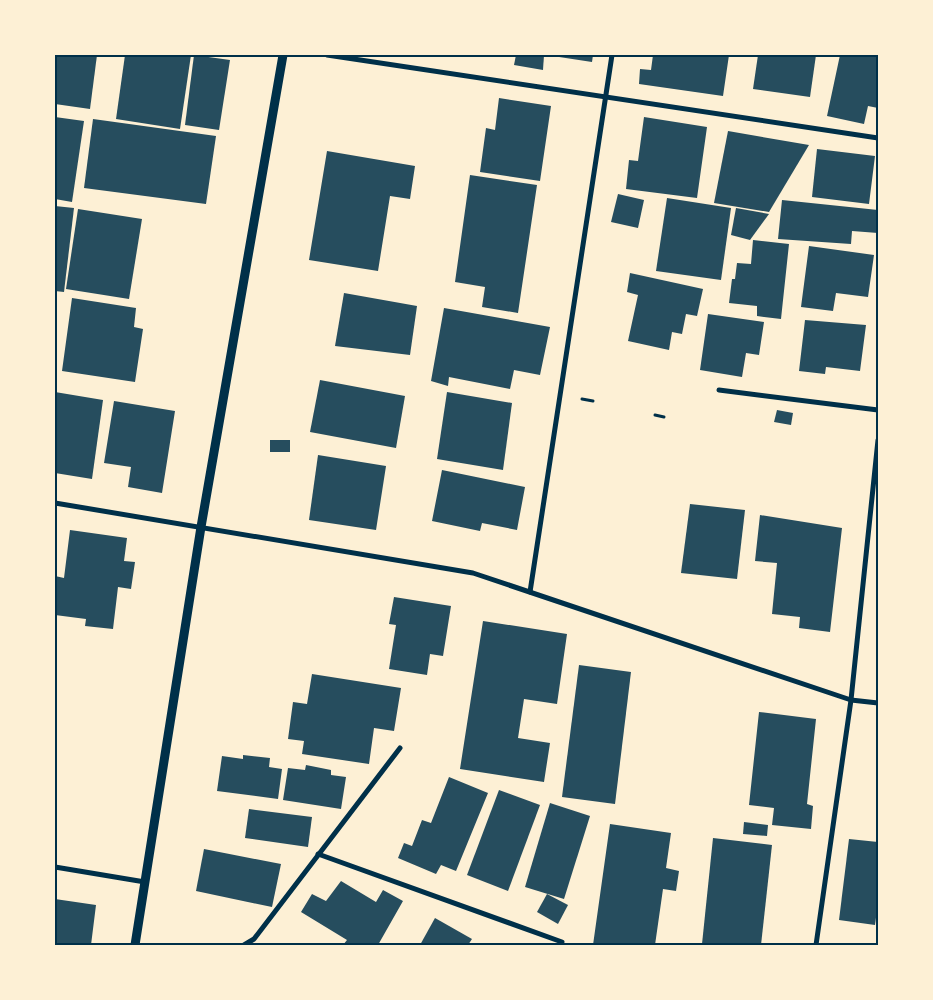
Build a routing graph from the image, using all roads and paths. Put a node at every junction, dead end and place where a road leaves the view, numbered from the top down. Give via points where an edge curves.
1 (282, 55) edge
2 (327, 55) edge
3 (612, 55) edge
4 (605, 97) junction
5 (878, 138) edge
6 (719, 390) dead end
7 (878, 410) edge
8 (655, 415) dead end
9 (664, 417) dead end
10 (878, 440) edge
11 (55, 503) edge
12 (201, 527) junction
13 (530, 592) junction
14 (851, 700) junction
15 (878, 703) edge
16 (400, 748) dead end
17 (318, 854) junction
18 (55, 867) edge
19 (145, 882) junction
20 (562, 942) dead end
21 (135, 945) edge
22 (244, 945) edge
23 (816, 945) edge

1 - 12 street
2 - 4 street
3 - 4 street
4 - 5 street
4 - 13 street
6 - 7 street
8 - 9 path
10 - 14 street
11 - 12 street
12 - 13 street via 474,573
12 - 19 street
13 - 14 street
14 - 15 street
14 - 23 street
16 - 17 street
17 - 20 street
17 - 22 street via 254,939
18 - 19 street
19 - 21 street

